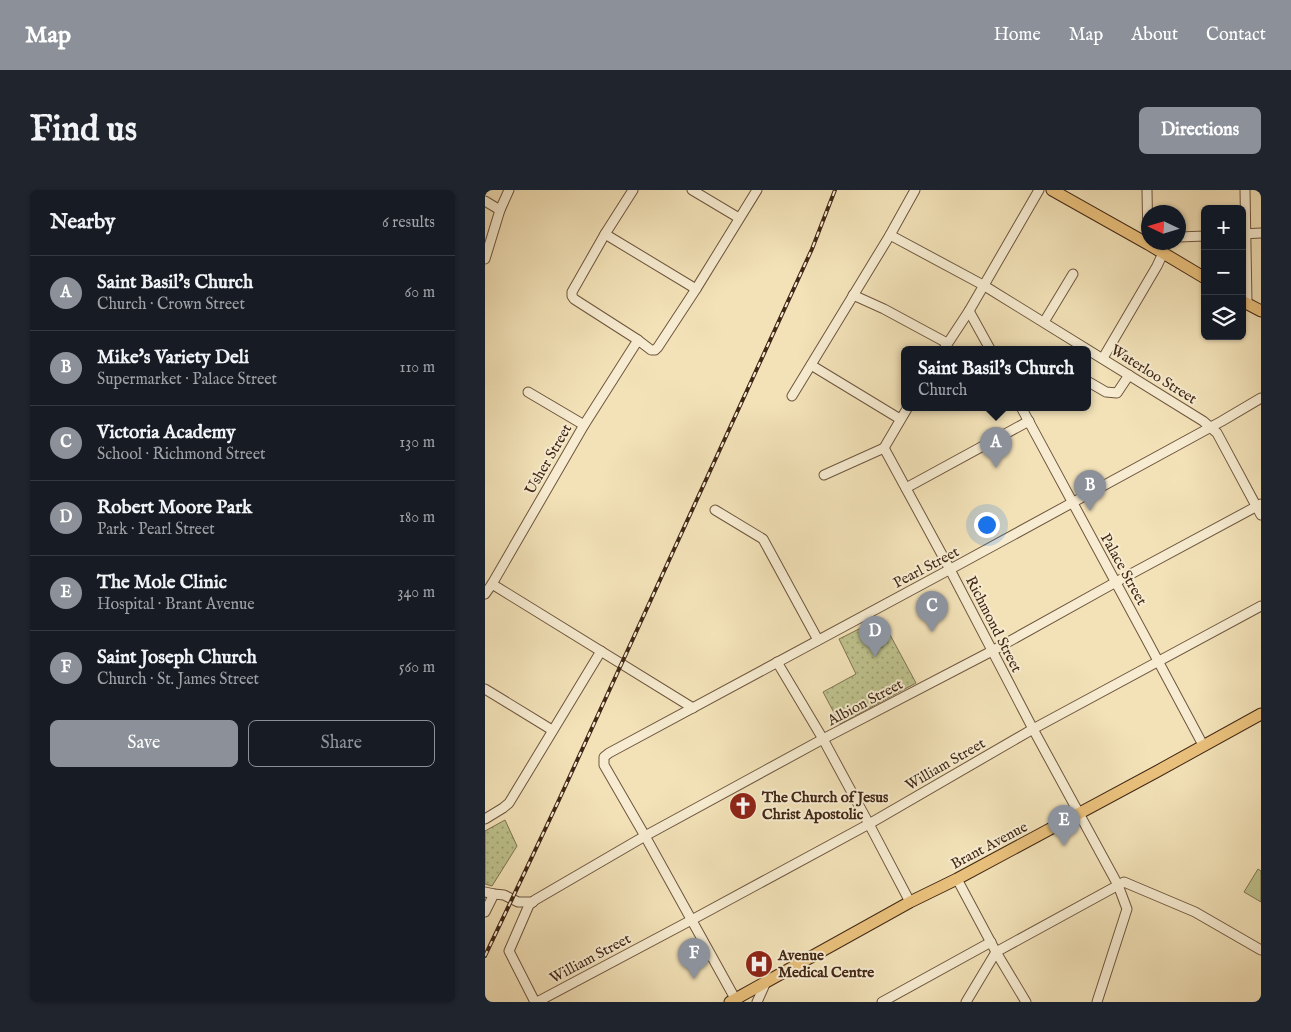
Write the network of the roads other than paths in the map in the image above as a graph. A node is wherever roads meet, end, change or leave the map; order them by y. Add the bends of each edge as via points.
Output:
1 (509, 190) edge
2 (633, 190) edge
3 (692, 190) edge
4 (757, 190) edge
5 (915, 190) edge
6 (1039, 190) edge
7 (1052, 190) edge
8 (1147, 190) edge
9 (1245, 190) edge
10 (485, 201) edge
11 (1147, 205) edge
12 (1245, 205) edge
13 (500, 210) junction
14 (739, 218) junction
15 (605, 234) junction
16 (890, 234) junction
17 (1246, 234) edge
18 (1261, 234) edge
19 (1141, 236) edge
20 (1201, 236) edge
21 (1186, 237) edge
22 (1160, 250) edge
23 (1244, 250) edge
24 (1163, 253) junction
25 (485, 259) edge
26 (1073, 274) dead end
27 (1201, 276) edge
28 (983, 285) junction
29 (696, 289) junction
30 (853, 295) junction
31 (1245, 295) edge
32 (1246, 303) edge
33 (969, 311) junction
34 (1261, 311) edge
35 (1044, 322) junction
36 (638, 340) junction
37 (946, 346) edge
38 (987, 346) edge
39 (1082, 346) edge
40 (1092, 352) edge
41 (1103, 358) junction
42 (811, 365) junction
43 (1129, 376) junction
44 (1091, 383) edge
45 (528, 392) dead end
46 (791, 396) dead end
47 (1261, 398) edge
48 (906, 411) edge
49 (1023, 411) edge
50 (901, 419) junction
51 (1029, 422) junction
52 (584, 425) junction
53 (1210, 427) junction
54 (884, 448) junction
55 (824, 475) dead end
56 (906, 488) junction
57 (1072, 503) junction
58 (1259, 509) edge
59 (715, 510) dead end
60 (950, 570) junction
61 (1116, 582) junction
62 (492, 584) junction
63 (485, 594) edge
64 (1261, 606) edge
65 (818, 640) junction
66 (601, 651) junction
67 (991, 651) junction
68 (1159, 661) junction
69 (777, 662) junction
70 (485, 689) edge
71 (693, 708) junction
72 (1261, 714) edge
73 (1033, 729) junction
74 (553, 730) junction
75 (823, 739) junction
76 (1203, 746) junction
77 (1080, 813) junction
78 (485, 819) edge
79 (869, 824) junction
80 (645, 836) junction
81 (957, 879) junction
82 (1118, 885) junction
83 (489, 893) edge
84 (533, 902) junction
85 (910, 902) junction
86 (485, 912) edge
87 (525, 915) junction
88 (692, 920) junction
89 (991, 942) junction
90 (1261, 950) edge
91 (996, 952) junction
92 (766, 982) junction
93 (734, 1001) edge
94 (536, 1002) edge
95 (757, 1002) edge
96 (881, 1002) edge
97 (966, 1002) edge
98 (1026, 1002) edge
99 (1097, 1002) edge

1 - 13 street
2 - 15 street
3 - 14 street
4 - 14 street
5 - 16 street
6 - 28 street
7 - 19 main road
8 - 11 street
9 - 12 street
10 - 13 street
13 - 25 street
14 - 29 street
15 - 29 street
15 - 36 street via 572,296
16 - 28 street, Waterloo Street
16 - 30 street
17 - 18 street
20 - 21 street
22 - 24 main road
23 - 31 street
24 - 27 main road
24 - 41 street
26 - 35 street
28 - 33 street
28 - 35 street, Waterloo Street
29 - 36 street via 655,350
30 - 37 street via 884,309
30 - 42 street
32 - 34 main road
33 - 37 street
33 - 38 street
35 - 39 street, Waterloo Street
36 - 52 street, Usher Street
40 - 41 street, Waterloo Street
41 - 43 street, Waterloo Street
42 - 46 street
42 - 50 street
43 - 44 street via 1117,393 1105,392
43 - 53 street, Waterloo Street
45 - 52 street
47 - 53 street, Pearl Street
48 - 50 street
49 - 51 street, Palace Street
50 - 54 street
51 - 56 street
51 - 57 street, Palace Street
52 - 62 street, Usher Street
53 - 57 street, Pearl Street
53 - 58 street, Waterloo Street via 1217,433
54 - 55 street
54 - 56 street, Richmond Street
56 - 60 street, Richmond Street
57 - 60 street, Pearl Street
57 - 61 street, Palace Street
58 - 61 street, Albion Street
59 - 65 street via 763,539
60 - 65 street, Pearl Street
60 - 67 street, Richmond Street
61 - 67 street, Albion Street
61 - 68 street, Palace Street
62 - 63 street, Usher Street
62 - 66 street
64 - 68 street, William Street
65 - 69 street, Pearl Street
66 - 71 street
66 - 74 street
67 - 73 street, Richmond Street
67 - 75 street, Albion Street
68 - 73 street, William Street
68 - 76 street, Palace Street
69 - 71 street, Pearl Street
69 - 75 street
70 - 74 street
71 - 80 street, Pearl Street via 604,757 605,765
72 - 76 main road, Brant Avenue
73 - 77 street, Richmond Street
73 - 79 street, William Street
74 - 78 street via 509,803
75 - 79 street
75 - 80 street, Albion Street
76 - 77 main road, Brant Avenue
77 - 81 main road, Brant Avenue
77 - 82 street, Richmond Street
79 - 85 street
79 - 88 street, William Street
80 - 84 street, Albion Street
80 - 88 street
81 - 85 main road, Brant Avenue
81 - 89 street
82 - 90 street via 1124,882 1195,912
82 - 91 street
82 - 99 street, Richmond Street via 1127,909
83 - 84 street via 518,902
83 - 86 street
83 - 87 street via 516,906
84 - 87 street, Albion Street
85 - 92 main road, Brant Avenue
87 - 94 street, Albion Street via 509,951
88 - 93 street
88 - 94 street, William Street
89 - 91 street
89 - 96 street
91 - 97 street
91 - 98 street
92 - 93 main road, Brant Avenue
92 - 95 street

